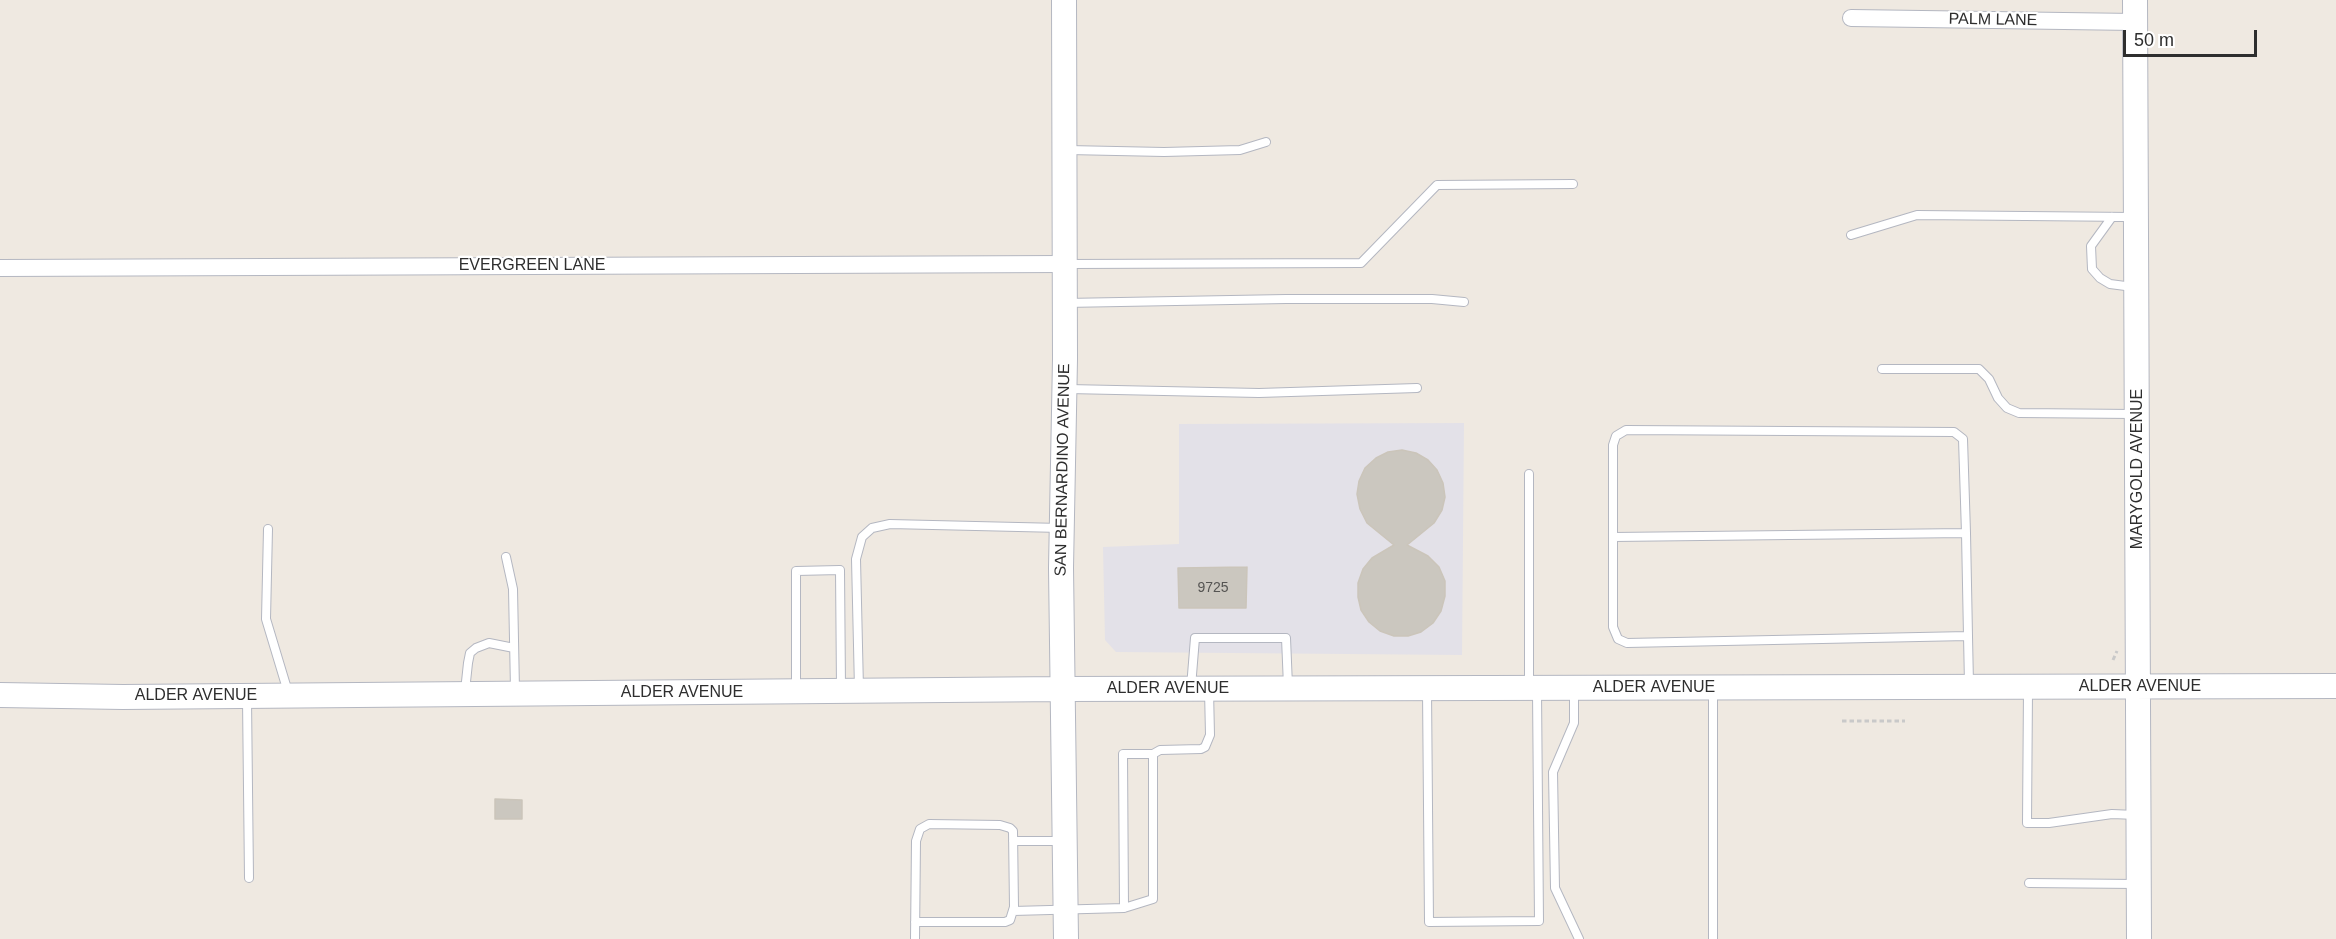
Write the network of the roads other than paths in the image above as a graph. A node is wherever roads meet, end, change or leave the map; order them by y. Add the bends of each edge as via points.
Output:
1 (1064, 0) edge
2 (2135, 11) edge
3 (1851, 18) dead end
4 (1266, 142) dead end
5 (1064, 150) junction
6 (1573, 184) dead end
7 (2112, 217) junction
8 (2136, 217) junction
9 (1851, 235) dead end
10 (1065, 264) junction
11 (0, 268) edge
12 (2137, 288) junction
13 (1464, 302) dead end
14 (1065, 303) junction
15 (1882, 369) dead end
16 (1417, 388) dead end
17 (1064, 389) junction
18 (2137, 414) junction
19 (1528, 474) dead end
20 (1061, 528) junction
21 (268, 529) dead end
22 (1966, 533) junction
23 (1613, 537) junction
24 (506, 557) dead end
25 (1968, 636) junction
26 (514, 648) junction
27 (2336, 686) edge
28 (1969, 687) junction
29 (2028, 687) junction
30 (2139, 687) junction
31 (1713, 688) junction
32 (1063, 689) junction
33 (1427, 689) junction
34 (1533, 689) junction
35 (1574, 689) junction
36 (1200, 690) junction
37 (1288, 690) junction
38 (796, 692) junction
39 (850, 692) junction
40 (465, 694) junction
41 (515, 694) junction
42 (0, 695) edge
43 (247, 696) junction
44 (289, 696) junction
45 (1153, 753) junction
46 (2139, 815) junction
47 (1013, 841) junction
48 (1065, 841) junction
49 (249, 878) dead end
50 (2029, 883) dead end
51 (2139, 884) junction
52 (1124, 908) junction
53 (1066, 909) junction
54 (1013, 911) junction
55 (915, 922) junction
56 (915, 939) edge
57 (1066, 939) edge
58 (1579, 939) edge
59 (1713, 939) edge
60 (2139, 939) edge

1 - 5 main road, SAN BERNARDINO AVENUE
2 - 3 street, PALM LANE
2 - 8 main road, MARYGOLD AVENUE
4 - 5 lane via 1240,150
5 - 10 main road, SAN BERNARDINO AVENUE
6 - 10 lane via 1437,185 1361,263
7 - 8 lane
7 - 9 lane via 1917,215
7 - 12 lane via 2091,246 2091,269 2110,284
8 - 12 main road, MARYGOLD AVENUE
10 - 11 street, EVERGREEN LANE
10 - 14 main road, SAN BERNARDINO AVENUE
12 - 18 main road, MARYGOLD AVENUE
13 - 14 lane via 1432,298 1286,298
14 - 17 main road, SAN BERNARDINO AVENUE
15 - 18 lane via 1979,369 2007,408 2019,413
16 - 17 lane via 1259,393
17 - 20 main road, SAN BERNARDINO AVENUE
18 - 30 main road, MARYGOLD AVENUE
19 - 34 lane
20 - 32 main road, SAN BERNARDINO AVENUE
20 - 39 lane via 890,524 872,528 861,537 856,559
21 - 44 lane via 266,619
22 - 23 lane
22 - 23 lane via 1963,439 1953,432 1626,430 1616,436 1613,445
22 - 25 lane
23 - 25 lane via 1613,627 1618,639 1627,643
24 - 26 lane via 513,589
25 - 28 lane
26 - 40 lane via 489,643 476,648 468,663
26 - 41 lane
27 - 30 main road, ALDER AVENUE
28 - 29 main road, ALDER AVENUE
28 - 31 main road, ALDER AVENUE
29 - 30 main road, ALDER AVENUE
29 - 46 lane via 2027,823
30 - 46 main road, MARYGOLD AVENUE
31 - 35 main road, ALDER AVENUE
31 - 59 lane
32 - 36 main road, ALDER AVENUE
32 - 39 main road, ALDER AVENUE
32 - 48 main road, SAN BERNARDINO AVENUE
33 - 34 main road, ALDER AVENUE
33 - 34 lane via 1430,922 1539,921
33 - 37 main road, ALDER AVENUE
34 - 35 main road, ALDER AVENUE
35 - 58 lane via 1574,723 1553,772 1555,888
36 - 37 main road, ALDER AVENUE
36 - 37 lane via 1195,638 1286,638
36 - 45 lane via 1210,735 1205,747
38 - 39 main road, ALDER AVENUE
38 - 39 lane via 796,571 840,570 841,631
38 - 41 main road, ALDER AVENUE
40 - 41 main road, ALDER AVENUE
40 - 44 main road, ALDER AVENUE
42 - 43 main road, ALDER AVENUE
43 - 44 main road, ALDER AVENUE
43 - 49 lane
45 - 52 lane via 1154,899
45 - 52 lane via 1123,754
46 - 51 main road, MARYGOLD AVENUE
47 - 48 lane
47 - 54 lane
47 - 55 lane via 1013,831 1005,826 924,825 916,841
48 - 53 main road, SAN BERNARDINO AVENUE
50 - 51 lane
51 - 60 main road, MARYGOLD AVENUE
52 - 53 lane
53 - 54 lane
53 - 57 main road, SAN BERNARDINO AVENUE
54 - 55 lane via 1005,922
55 - 56 lane

